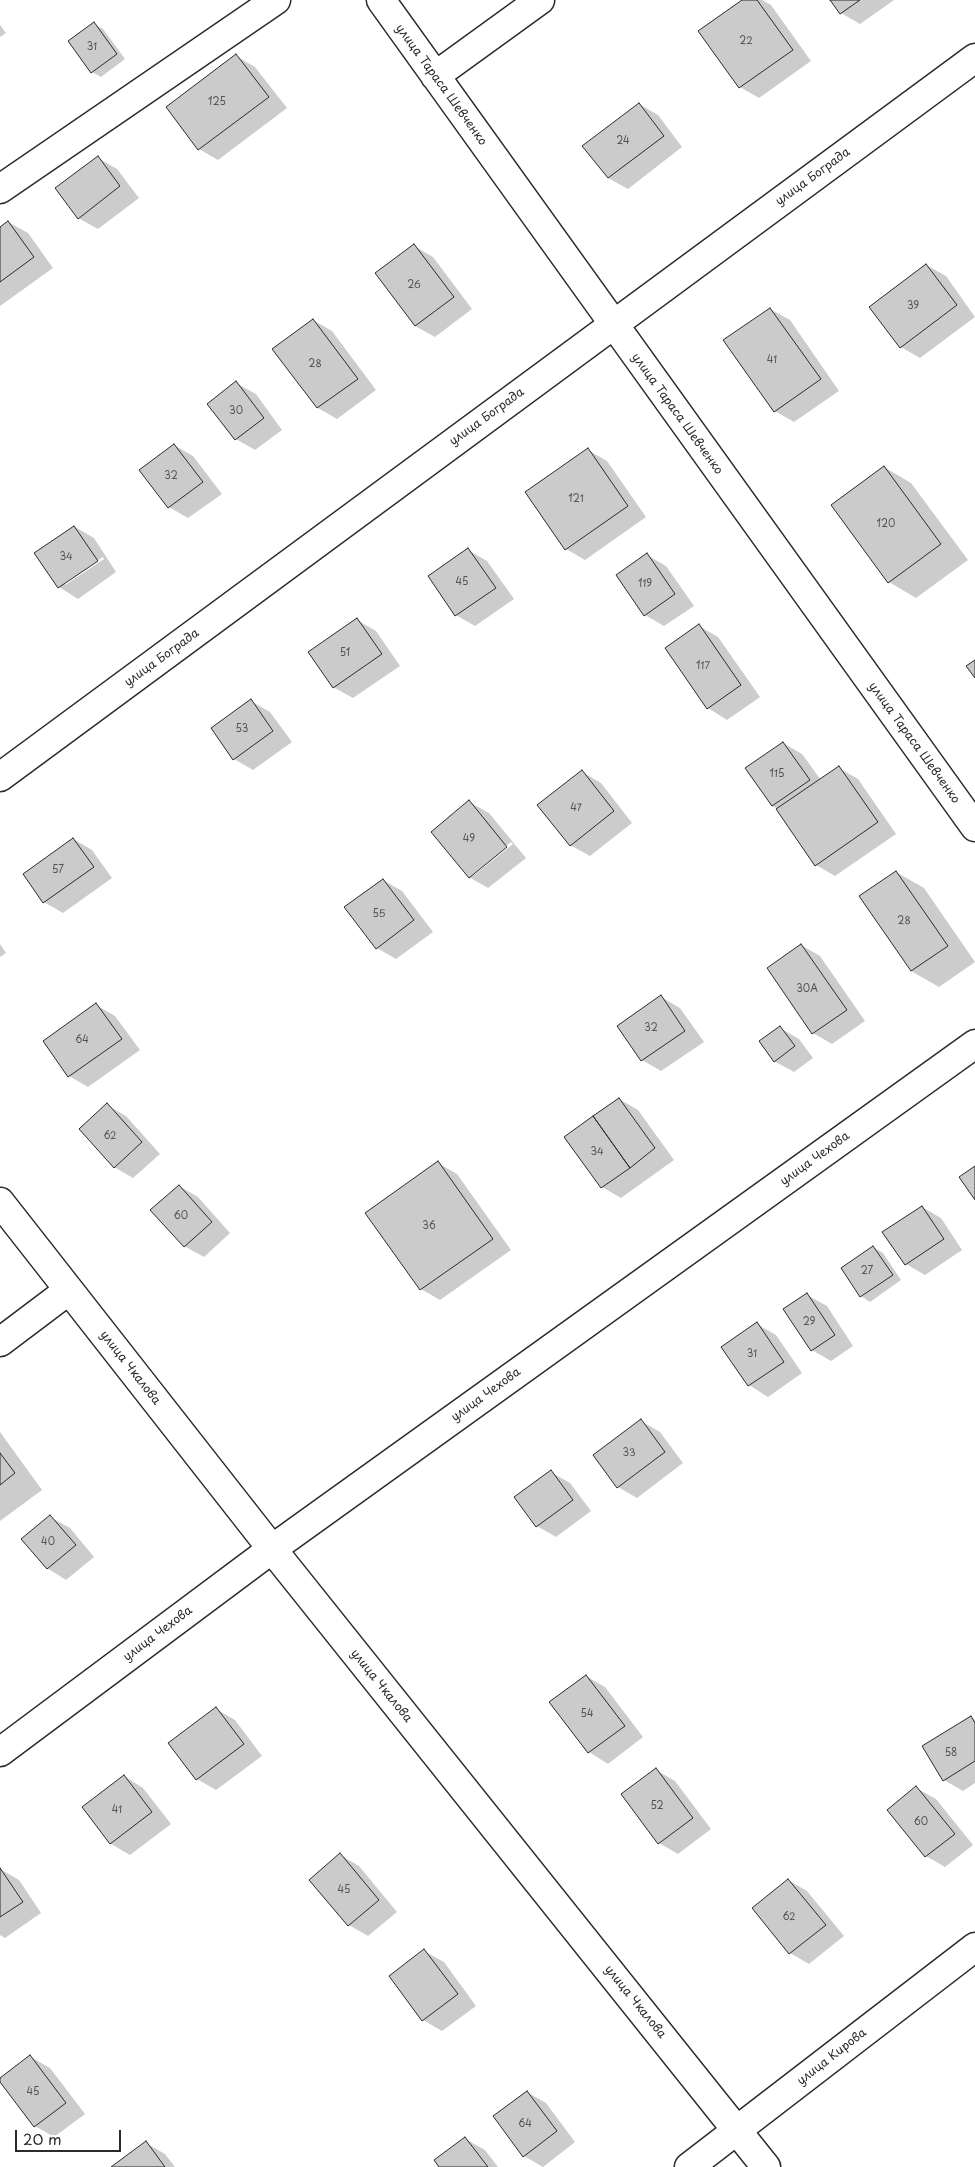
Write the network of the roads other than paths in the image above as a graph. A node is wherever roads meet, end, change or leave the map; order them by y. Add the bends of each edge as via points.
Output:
1 (276, 0) edge
2 (381, 0) edge
3 (540, 0) edge
4 (975, 58) edge
5 (435, 76) junction
6 (0, 189) edge
7 (613, 325) junction
8 (0, 777) edge
9 (975, 827) edge
10 (975, 1044) edge
11 (0, 1202) edge
12 (69, 1290) junction
13 (0, 1342) edge
14 (272, 1550) junction
15 (0, 1752) edge
16 (975, 1947) edge
17 (738, 2131) junction
18 (689, 2167) edge
19 (766, 2167) edge

1 - 6 street
2 - 5 street, улица Тараса Шевченко
3 - 5 street
4 - 7 street, улица Бограда
5 - 7 street, улица Тараса Шевченко
7 - 8 street, улица Бограда
7 - 9 street, улица Тараса Шевченко
10 - 14 street, улица Чехова
11 - 12 street, улица Чкалова
12 - 13 street
12 - 14 street, улица Чкалова
14 - 15 street, улица Чехова
14 - 17 street, улица Чкалова
16 - 17 street, улица Кирова
17 - 18 street, улица Кирова
17 - 19 street, улица Чкалова

